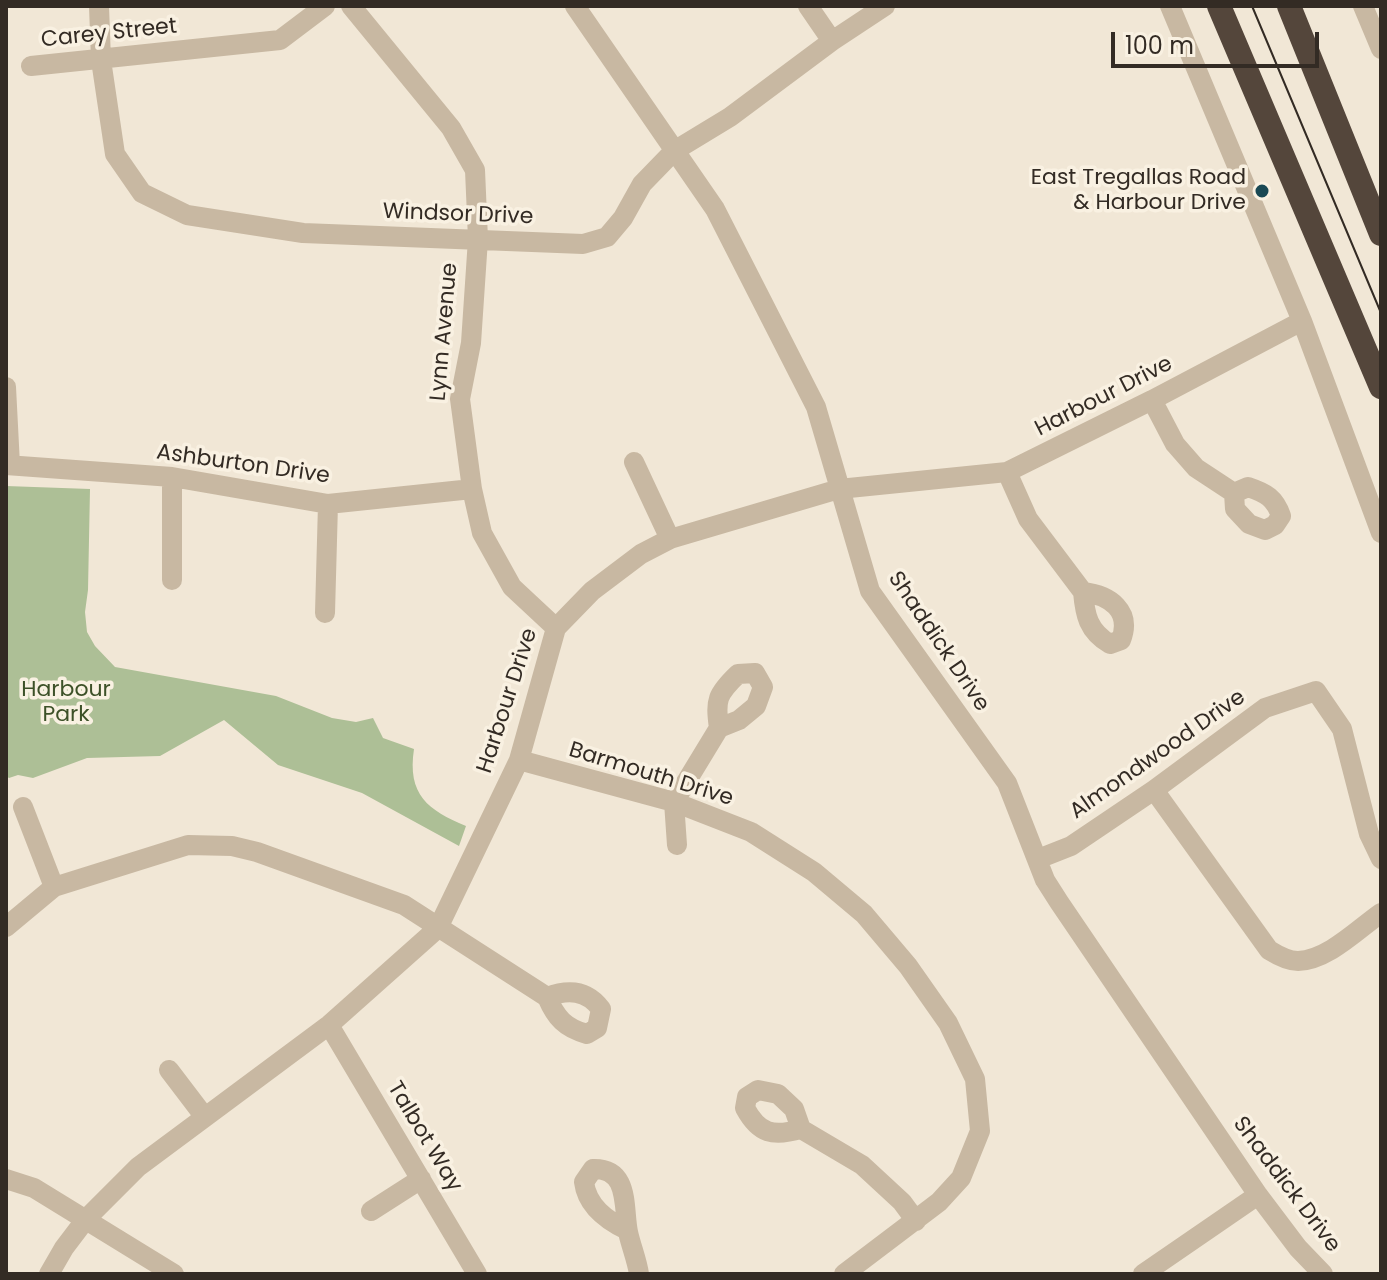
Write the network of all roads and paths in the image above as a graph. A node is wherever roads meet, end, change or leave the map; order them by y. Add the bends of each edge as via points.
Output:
1 (99, 6) edge
2 (325, 6) edge
3 (351, 6) edge
4 (575, 6) edge
5 (808, 6) edge
6 (885, 6) edge
7 (1170, 6) edge
8 (1219, 6) edge
9 (1289, 6) edge
10 (1363, 6) edge
11 (832, 41) junction
12 (1381, 49) edge
13 (101, 60) junction
14 (31, 66) dead end
15 (674, 151) junction
16 (1381, 234) edge
17 (478, 239) junction
18 (1302, 321) junction
19 (6, 387) edge
20 (1381, 387) edge
21 (1152, 400) junction
22 (634, 462) dead end
23 (8, 465) edge
24 (1007, 472) junction
25 (172, 477) junction
26 (472, 489) junction
27 (839, 489) junction
28 (1234, 493) dead end
29 (328, 504) junction
30 (1381, 533) edge
31 (670, 539) junction
32 (172, 580) dead end
33 (1083, 592) dead end
34 (325, 613) dead end
35 (556, 628) junction
36 (719, 728) dead end
37 (519, 760) junction
38 (1154, 790) junction
39 (674, 802) junction
40 (23, 807) dead end
41 (677, 845) dead end
42 (1038, 859) junction
43 (1381, 859) edge
44 (54, 887) junction
45 (1381, 913) edge
46 (6, 927) edge
47 (438, 928) junction
48 (547, 997) dead end
49 (329, 1025) junction
50 (169, 1070) dead end
51 (204, 1116) junction
52 (801, 1129) dead end
53 (6, 1179) edge
54 (421, 1179) junction
55 (1258, 1195) junction
56 (371, 1211) dead end
57 (86, 1219) junction
58 (916, 1221) junction
59 (627, 1230) dead end
60 (49, 1274) edge
61 (174, 1274) edge
62 (477, 1274) edge
63 (639, 1274) edge
64 (844, 1274) edge
65 (1143, 1274) edge
66 (1323, 1274) edge

1 - 13 street, Windsor Drive
2 - 13 street, Carey Street via 280,40
3 - 17 street, Lynn Avenue via 451,128 475,170
4 - 15 street, Shaddick Drive
5 - 11 street
6 - 11 street, Windsor Drive
7 - 18 street
8 - 20 highway
9 - 16 highway
10 - 12 street
11 - 15 street, Windsor Drive via 730,117
13 - 14 street, Carey Street
13 - 17 street, Windsor Drive via 115,154 142,193 187,215 303,233
15 - 17 street, Windsor Drive via 642,184 607,237 583,244
15 - 27 street, Shaddick Drive via 715,209 816,407
17 - 26 street, Lynn Avenue via 471,343 460,399
18 - 21 street, Harbour Drive
18 - 30 street
19 - 23 street
21 - 24 street, Harbour Drive
21 - 28 street via 1175,444 1196,468
22 - 31 street
23 - 25 street, Ashburton Drive
24 - 27 street, Harbour Drive
24 - 33 street via 1028,519
25 - 29 street, Ashburton Drive
25 - 32 street
26 - 29 street, Ashburton Drive
26 - 35 street, Lynn Avenue via 482,533 512,587
27 - 31 street, Harbour Drive
27 - 42 street, Shaddick Drive via 870,591 1007,783
29 - 34 street
31 - 35 street, Harbour Drive via 592,591
35 - 37 street, Harbour Drive
36 - 39 street
37 - 39 street, Barmouth Drive
37 - 47 street, Harbour Drive
38 - 42 street, Almondwood Drive via 1071,846
38 - 43 street, Almondwood Drive via 1265,708 1316,691 1342,729 1369,834
38 - 45 street via 1269,950 1281,957 1311,959
39 - 41 street
39 - 58 street, Barmouth Drive via 751,832 814,872 864,914 948,1023 975,1079 980,1131 961,1178
40 - 44 street
42 - 55 street, Shaddick Drive via 1059,902
44 - 46 street
44 - 47 street via 188,845 232,846 404,905
47 - 48 street
47 - 49 street, Harbour Drive
49 - 51 street, Harbour Drive
49 - 54 street, Talbot Way
50 - 51 street
51 - 57 street, Harbour Drive via 138,1167
52 - 58 street via 862,1165
53 - 57 street via 34,1188
54 - 56 street
54 - 62 street, Talbot Way
55 - 65 street
55 - 66 street, Shaddick Drive
57 - 60 street, Harbour Drive
57 - 61 street
58 - 64 street, Barmouth Drive
59 - 63 street

